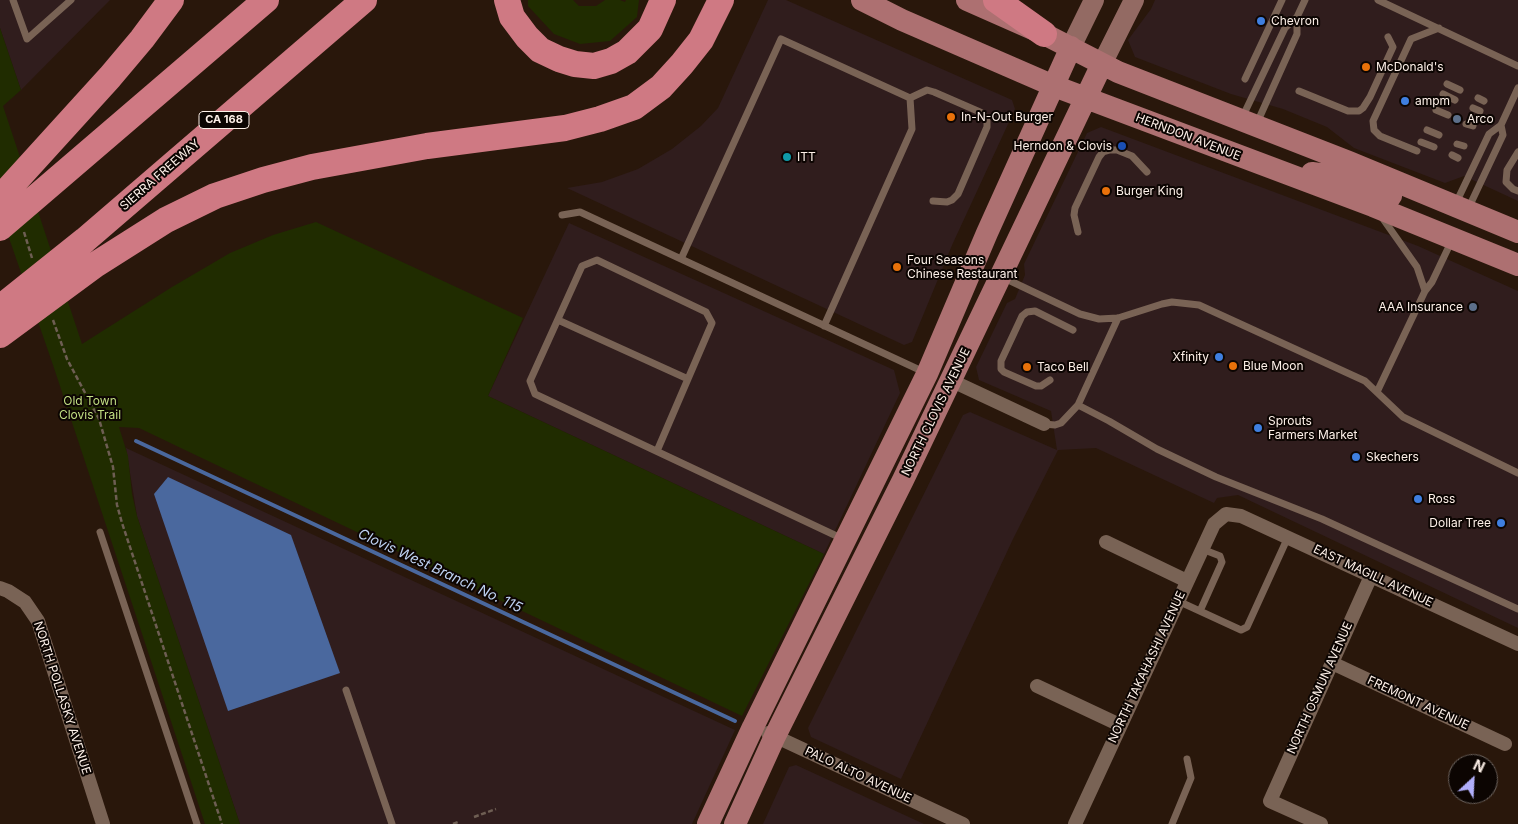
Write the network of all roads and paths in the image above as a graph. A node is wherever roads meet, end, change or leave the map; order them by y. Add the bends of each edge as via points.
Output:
1 (13, 0) edge
2 (71, 0) edge
3 (171, 0) edge
4 (256, 0) edge
5 (266, 0) edge
6 (364, 0) edge
7 (507, 0) edge
8 (663, 0) edge
9 (721, 0) edge
10 (862, 0) edge
11 (967, 0) edge
12 (996, 0) edge
13 (1094, 0) edge
14 (1134, 0) edge
15 (1282, 0) edge
16 (1305, 0) edge
17 (1378, 0) edge
18 (1297, 17) junction
19 (1439, 28) junction
20 (224, 34) junction
21 (1044, 34) junction
22 (1388, 36) dead end
23 (1071, 48) junction
24 (1102, 64) junction
25 (1518, 66) edge
26 (1245, 79) dead end
27 (1448, 84) dead end
28 (1054, 86) junction
29 (1460, 90) dead end
30 (1518, 90) edge
31 (1299, 91) dead end
32 (1443, 94) dead end
33 (1085, 97) junction
34 (910, 98) junction
35 (1455, 100) dead end
36 (1436, 110) dead end
37 (1448, 115) dead end
38 (1249, 122) junction
39 (1501, 126) junction
40 (1427, 130) dead end
41 (1439, 135) dead end
42 (1421, 142) dead end
43 (1434, 147) dead end
44 (1417, 151) dead end
45 (1518, 152) edge
46 (1264, 165) junction
47 (1147, 172) dead end
48 (1518, 191) edge
49 (0, 198) edge
50 (933, 201) dead end
51 (1373, 206) junction
52 (1462, 208) junction
53 (562, 215) dead end
54 (11, 228) edge
55 (1078, 232) dead end
56 (1518, 232) edge
57 (987, 233) junction
58 (1453, 237) junction
59 (1518, 247) edge
60 (681, 259) junction
61 (1518, 265) edge
62 (35, 266) dead end
63 (1002, 277) junction
64 (1425, 290) junction
65 (51, 313) dead end
66 (1118, 318) junction
67 (4, 319) edge
68 (558, 320) junction
69 (824, 326) junction
70 (1073, 330) dead end
71 (927, 374) junction
72 (688, 379) junction
73 (950, 380) junction
74 (1050, 380) dead end
75 (1377, 392) junction
76 (1078, 406) junction
77 (1044, 424) joint
78 (656, 451) junction
79 (1518, 473) edge
80 (1226, 514) joint
81 (100, 532) dead end
82 (1288, 537) junction
83 (846, 540) junction
84 (1106, 542) dead end
85 (1202, 549) junction
86 (1371, 576) junction
87 (1187, 581) junction
88 (0, 588) edge
89 (1178, 601) junction
90 (1518, 609) edge
91 (1200, 611) junction
92 (1518, 644) edge
93 (1332, 663) junction
94 (1037, 686) dead end
95 (346, 690) dead end
96 (1120, 725) junction
97 (753, 726) junction
98 (775, 736) junction
99 (1505, 744) dead end
100 (1187, 759) dead end
101 (496, 809) dead end
102 (474, 817) dead end
103 (458, 822) dead end
104 (103, 824) edge
105 (197, 824) edge
106 (222, 824) edge
107 (392, 824) edge
108 (453, 824) edge
109 (708, 824) edge
110 (735, 824) edge
111 (963, 824) edge
112 (1075, 824) edge
113 (1172, 824) edge
114 (1321, 824) edge

1 - 2 lane via 27,38
3 - 49 highway via 126,58
4 - 20 highway
5 - 20 highway
6 - 67 highway, SIERRA FREEWAY / CA 168 via 85,240
7 - 8 highway via 512,17 540,50 575,64 594,66 627,52 650,29
9 - 67 highway via 700,40 682,64 662,87 634,107 600,120 565,128 426,146 312,167 215,196 174,216
10 - 28 main road, HERNDON AVENUE
11 - 21 main road
12 - 21 highway
13 - 23 main road, NORTH CLOVIS AVENUE
14 - 24 main road, NORTH CLOVIS AVENUE
15 - 26 lane
16 - 18 lane
17 - 19 lane
18 - 38 lane via 1285,28
18 - 38 lane via 1297,34
19 - 25 lane
19 - 44 lane via 1411,38 1372,121 1380,136
20 - 54 highway via 67,170
21 - 23 main road
22 - 31 lane via 1393,48 1370,98 1359,111 1348,111
23 - 24 main road
23 - 28 main road, NORTH CLOVIS AVENUE
24 - 33 main road, NORTH CLOVIS AVENUE
24 - 38 main road
27 - 29 lane
28 - 33 main road, HERNDON AVENUE
28 - 57 main road, NORTH CLOVIS AVENUE
30 - 39 lane
32 - 35 lane
33 - 46 main road, HERNDON AVENUE
33 - 63 main road, NORTH CLOVIS AVENUE
34 - 50 lane via 927,90 934,92 980,112 987,121 958,194 947,202
34 - 60 lane via 781,39
34 - 69 lane via 912,129
36 - 37 lane
38 - 52 main road
39 - 52 lane via 1503,135
39 - 52 lane via 1489,134
40 - 41 lane
42 - 43 lane
45 - 48 lane via 1507,170 1506,182
46 - 51 main road, HERNDON AVENUE
46 - 52 main road via 1343,177 1437,214 1452,215
47 - 55 lane via 1132,156 1117,150 1104,152 1098,157 1075,208
51 - 58 main road, HERNDON AVENUE
51 - 64 lane via 1417,267
52 - 56 main road
53 - 60 lane via 580,212
54 - 62 path
57 - 71 main road, NORTH CLOVIS AVENUE
57 - 73 main road via 973,294 943,371
58 - 59 main road via 1472,229
58 - 61 main road, HERNDON AVENUE
58 - 64 lane
60 - 69 lane
63 - 66 lane via 1080,314 1099,319
63 - 73 main road, NORTH CLOVIS AVENUE
64 - 75 lane
65 - 106 path via 67,359 99,419 113,467 122,523
66 - 75 lane via 1172,302 1199,305 1357,377
66 - 76 lane
68 - 72 lane
68 - 72 lane via 582,266 597,260 706,312 712,323
68 - 78 lane via 530,381 535,394
69 - 71 lane
70 - 74 lane via 1035,311 1027,312 1022,316 1001,361 1004,372 1036,386
71 - 83 main road, NORTH CLOVIS AVENUE
72 - 78 lane
73 - 77 street
73 - 98 main road, NORTH CLOVIS AVENUE
75 - 79 lane via 1403,417
76 - 77 lane via 1061,423
76 - 90 lane via 1156,449 1216,477 1322,519
78 - 83 lane
80 - 82 street, EAST MAGILL AVENUE via 1241,516
80 - 85 street, NORTH TAKAHASHI AVENUE via 1214,524
81 - 105 lane
82 - 86 street, EAST MAGILL AVENUE
82 - 91 lane via 1247,627 1241,630
83 - 97 main road, NORTH CLOVIS AVENUE
84 - 87 street
85 - 87 street, NORTH TAKAHASHI AVENUE
85 - 91 lane via 1220,556 1222,562
86 - 92 street, EAST MAGILL AVENUE
86 - 93 street, NORTH OSMUN AVENUE
87 - 89 street, NORTH TAKAHASHI AVENUE
88 - 104 street, NORTH POLLASKY AVENUE via 24,602 38,621
89 - 91 lane
89 - 96 street, NORTH TAKAHASHI AVENUE
93 - 99 street, FREMONT AVENUE
93 - 114 street, NORTH OSMUN AVENUE via 1270,801
94 - 96 street
95 - 107 lane
96 - 112 street, NORTH TAKAHASHI AVENUE
97 - 98 street, PALO ALTO AVENUE
97 - 109 main road, NORTH CLOVIS AVENUE
98 - 110 main road, NORTH CLOVIS AVENUE
98 - 111 street, PALO ALTO AVENUE
100 - 113 lane via 1191,778
101 - 102 path
103 - 108 path

